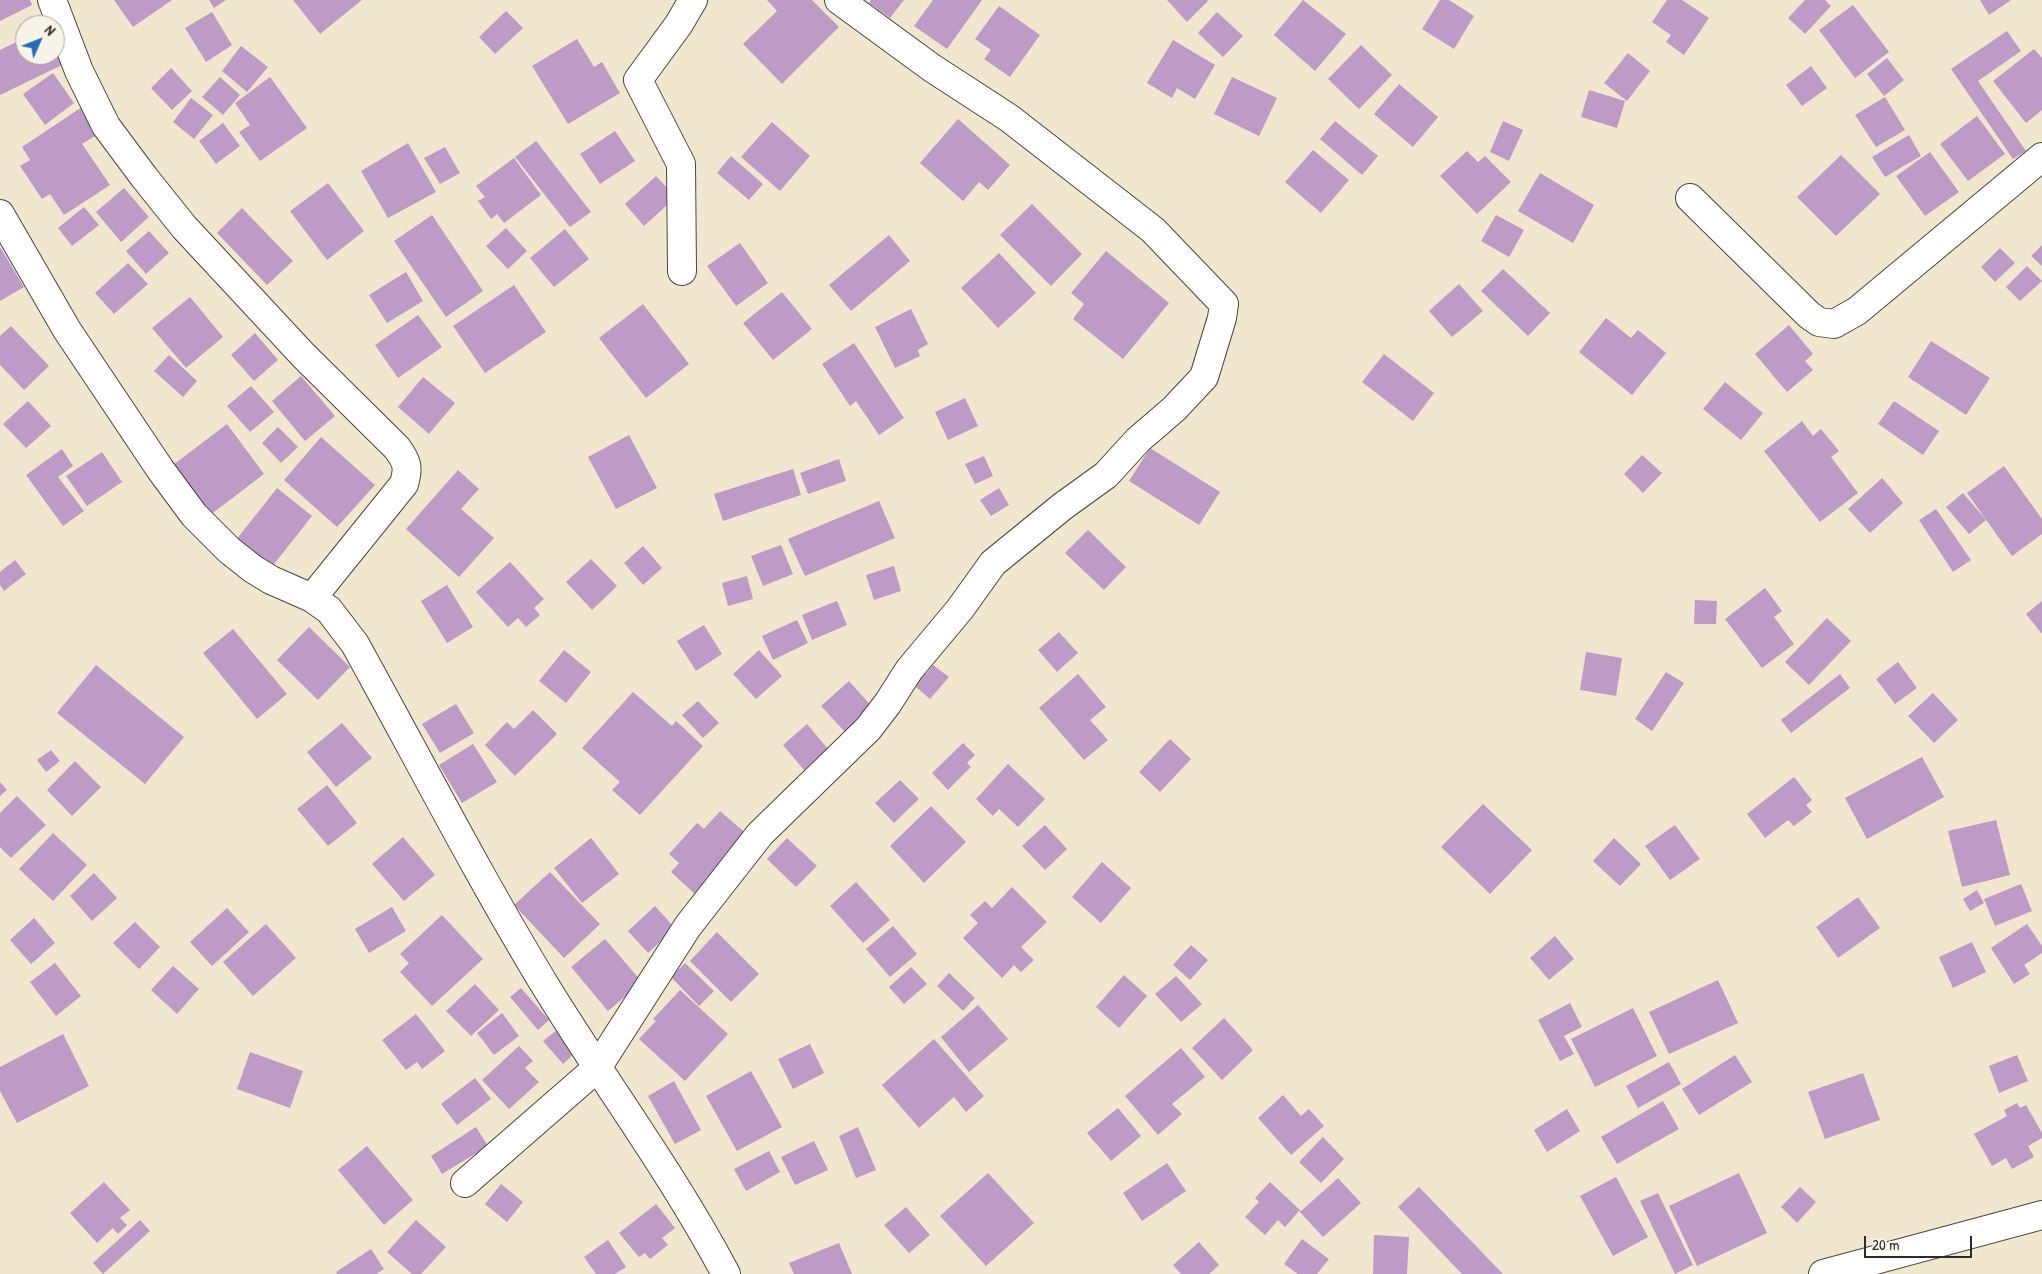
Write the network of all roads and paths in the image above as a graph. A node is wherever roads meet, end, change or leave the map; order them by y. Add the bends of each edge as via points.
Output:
1 (52, 0) edge
2 (693, 0) edge
3 (839, 0) edge
4 (2042, 157) edge
5 (1690, 198) dead end
6 (0, 214) edge
7 (682, 271) dead end
8 (312, 598) junction
9 (596, 1068) junction
10 (465, 1183) dead end
11 (2042, 1215) edge
12 (726, 1274) edge
13 (1823, 1274) edge

1 - 8 street via 78,71 106,126 144,177 184,227 405,460 408,472 404,484
2 - 7 street via 638,80 681,164
3 - 9 street via 932,68 1009,118 1153,230 1224,304 1222,318 1204,377 1106,475 993,563 909,670 868,729 760,834 688,926
4 - 5 street via 1856,311 1834,324 1819,322 1809,315
6 - 8 street via 67,330 194,514 253,569
8 - 9 street via 330,610 354,644 545,985
9 - 10 street
9 - 12 street via 684,1202
11 - 13 street

